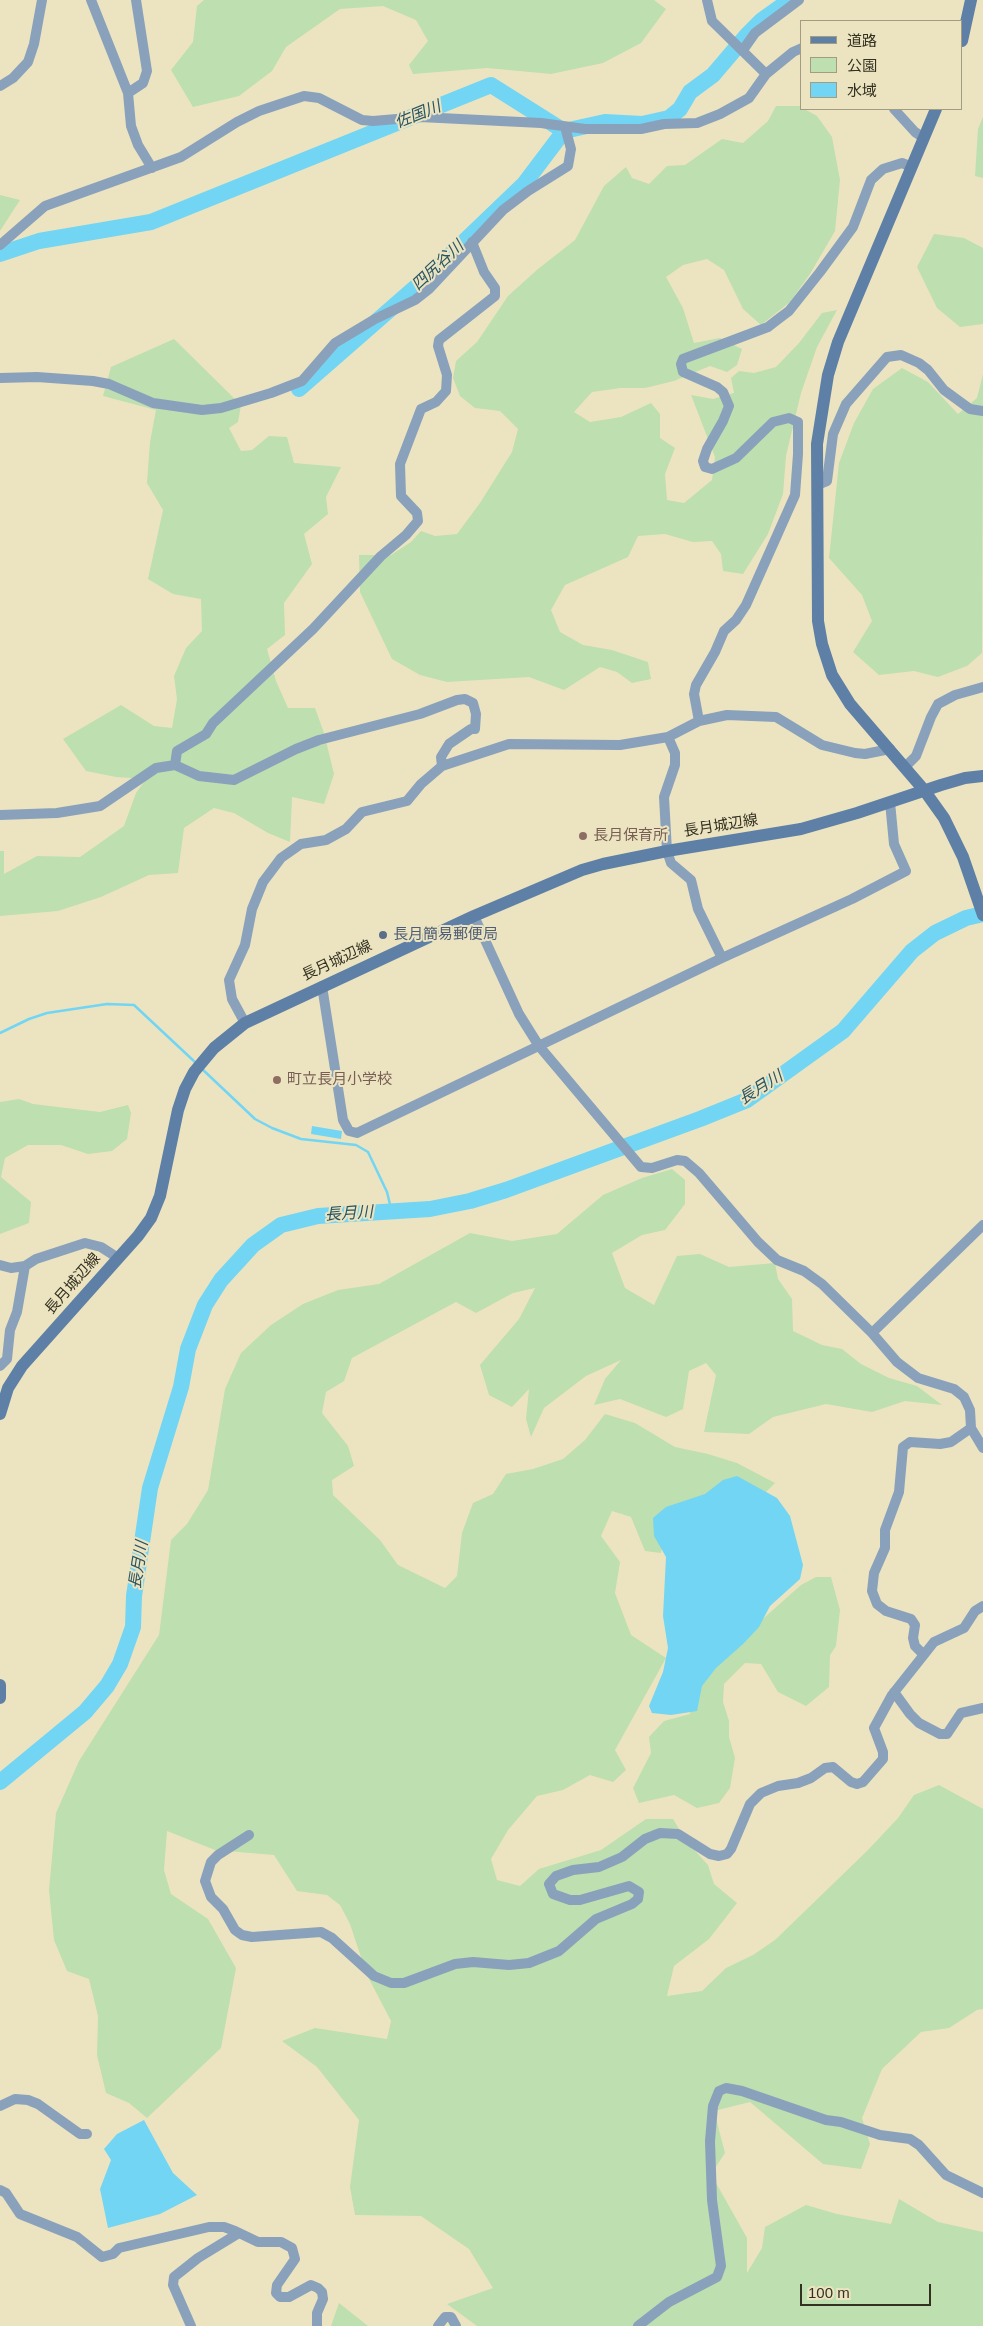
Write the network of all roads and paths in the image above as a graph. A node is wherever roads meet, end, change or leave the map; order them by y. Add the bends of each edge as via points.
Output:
1 (42, 0) edge
2 (91, 0) edge
3 (136, 0) edge
4 (706, 0) edge
5 (799, 0) edge
6 (971, 0) edge
7 (963, 36) edge
8 (800, 49) edge
9 (743, 50) junction
10 (766, 74) junction
11 (0, 86) edge
12 (128, 94) junction
13 (895, 110) edge
14 (936, 110) edge
15 (565, 127) junction
16 (924, 138) junction
17 (912, 167) junction
18 (152, 168) junction
19 (472, 242) junction
20 (0, 245) edge
21 (0, 378) edge
22 (983, 411) edge
23 (817, 485) junction
24 (983, 687) edge
25 (699, 721) junction
26 (668, 737) junction
27 (890, 749) junction
28 (175, 764) junction
29 (442, 766) junction
30 (905, 767) junction
31 (983, 776) edge
32 (924, 790) junction
33 (890, 802) junction
34 (0, 815) edge
35 (667, 851) junction
36 (981, 911) edge
37 (474, 916) junction
38 (722, 958) junction
39 (322, 986) junction
40 (245, 1023) junction
41 (539, 1046) junction
42 (983, 1226) edge
43 (118, 1258) junction
44 (0, 1265) edge
45 (25, 1266) junction
46 (872, 1333) junction
47 (0, 1366) edge
48 (0, 1414) edge
49 (971, 1428) junction
50 (983, 1448) edge
51 (983, 1606) edge
52 (924, 1654) junction
53 (0, 1685) edge
54 (894, 1692) junction
55 (0, 1698) edge
56 (983, 1708) edge
57 (249, 1835) dead end
58 (0, 2106) edge
59 (87, 2134) dead end
60 (0, 2190) edge
61 (983, 2193) edge
62 (239, 2233) junction
63 (191, 2326) edge
64 (317, 2326) edge
65 (438, 2326) edge
66 (456, 2326) edge
67 (638, 2326) edge

1 - 11 street via 28,62
2 - 12 street
3 - 12 street via 147,72 143,83
4 - 9 street via 712,21
5 - 9 street via 755,33
6 - 7 main road
8 - 10 street
9 - 10 street
10 - 15 street via 749,98 697,123 672,123 628,130
12 - 18 street via 131,126
13 - 16 street
14 - 16 main road
15 - 18 street via 457,118 374,122 362,120 319,98 304,96 237,122 181,157
15 - 19 street via 571,149 568,166 516,200
16 - 17 main road
17 - 23 main road via 838,342 828,375 817,444
17 - 25 street via 902,163 883,169 871,180 853,227 820,272 778,320 768,327 683,359 681,364 683,372 717,386 729,406 706,449 705,467 712,469 736,458 773,422 789,418 798,422 795,495 746,605 724,632 696,685 694,694
18 - 20 street via 45,206
19 - 21 street via 429,289 415,300 345,335 302,381 222,408 202,410 160,404 93,381
19 - 28 street via 484,272 495,288 495,296 438,340 447,374 446,391 436,402 421,409 400,464 401,496 416,513 418,521 306,636 213,723 206,734 177,750
22 - 23 street via 970,409 944,390 919,363 901,355 887,357 846,404 833,434 827,481
23 - 27 main road via 818,621 822,644 832,676 850,704
24 - 30 street via 938,704 916,756
25 - 26 street
25 - 27 street via 727,715 776,717 822,745 864,754
26 - 29 street via 620,744 509,744
26 - 35 street via 675,753 675,765 664,797
27 - 30 main road
28 - 29 street via 199,776 234,780 319,740 465,699 473,703 475,729 448,744 441,757
28 - 34 street via 156,768 100,806 57,813
29 - 40 street via 407,801 362,812 346,829 326,840 301,844 281,858 263,882 252,909 245,945 229,980 232,1000
30 - 32 main road
31 - 32 main road, 長月城辺線
32 - 33 main road, 長月城辺線
32 - 36 main road via 944,818 963,857
33 - 35 main road, 長月城辺線 via 801,829
33 - 38 street via 894,844 906,871
35 - 37 main road, 長月城辺線 via 582,870
35 - 38 street via 671,863 691,880 698,909
37 - 39 main road, 長月城辺線
37 - 41 street via 519,1014
38 - 41 street
39 - 40 main road, 長月城辺線
39 - 41 street via 343,1120 349,1131 357,1133
40 - 43 main road, 長月城辺線 via 214,1048 190,1080 178,1110 160,1196 150,1218
41 - 46 street via 641,1167 685,1161 758,1242 778,1260 804,1271 822,1284
42 - 46 street
43 - 45 street via 101,1247 85,1244 36,1259
43 - 48 main road, 長月城辺線 via 22,1366 8,1388
44 - 45 street via 10,1268
45 - 47 street via 8,1353
46 - 49 street via 897,1362 918,1378 954,1389 964,1397 970,1410
49 - 50 street
49 - 52 street via 951,1442 910,1442 903,1447 898,1492 885,1530 885,1548 874,1573 872,1591 877,1604 886,1611 911,1619 915,1625 915,1646
51 - 52 street via 974,1612 964,1628 934,1642
52 - 54 street
53 - 55 main road
54 - 56 street via 919,1723 940,1734 947,1734 961,1713
54 - 57 street via 874,1728 883,1759 863,1782 851,1782 833,1767 824,1768 798,1783 761,1793 750,1804 727,1854 710,1854 678,1834 660,1832 622,1857 599,1867 556,1876 549,1884 553,1894 570,1900 630,1886 639,1892 638,1899 596,1919 559,1951 529,1963 455,1964 404,1983 391,1984 374,1976 321,1932 242,1935 212,1897 205,1881 210,1862
58 - 59 street via 15,2100 28,2100 80,2134
60 - 62 street via 6,2193 20,2214 76,2237 102,2257 119,2248 209,2227
61 - 67 street via 946,2175 910,2139 880,2135 726,2088 719,2091 713,2106 710,2141 712,2200 721,2266 718,2277 670,2302
62 - 63 street via 174,2277 173,2285
62 - 64 street via 258,2242 281,2242 292,2248 295,2258 277,2285 276,2292 280,2297 289,2297 311,2285 318,2288 323,2299 317,2313
65 - 66 street via 445,2317 451,2317

